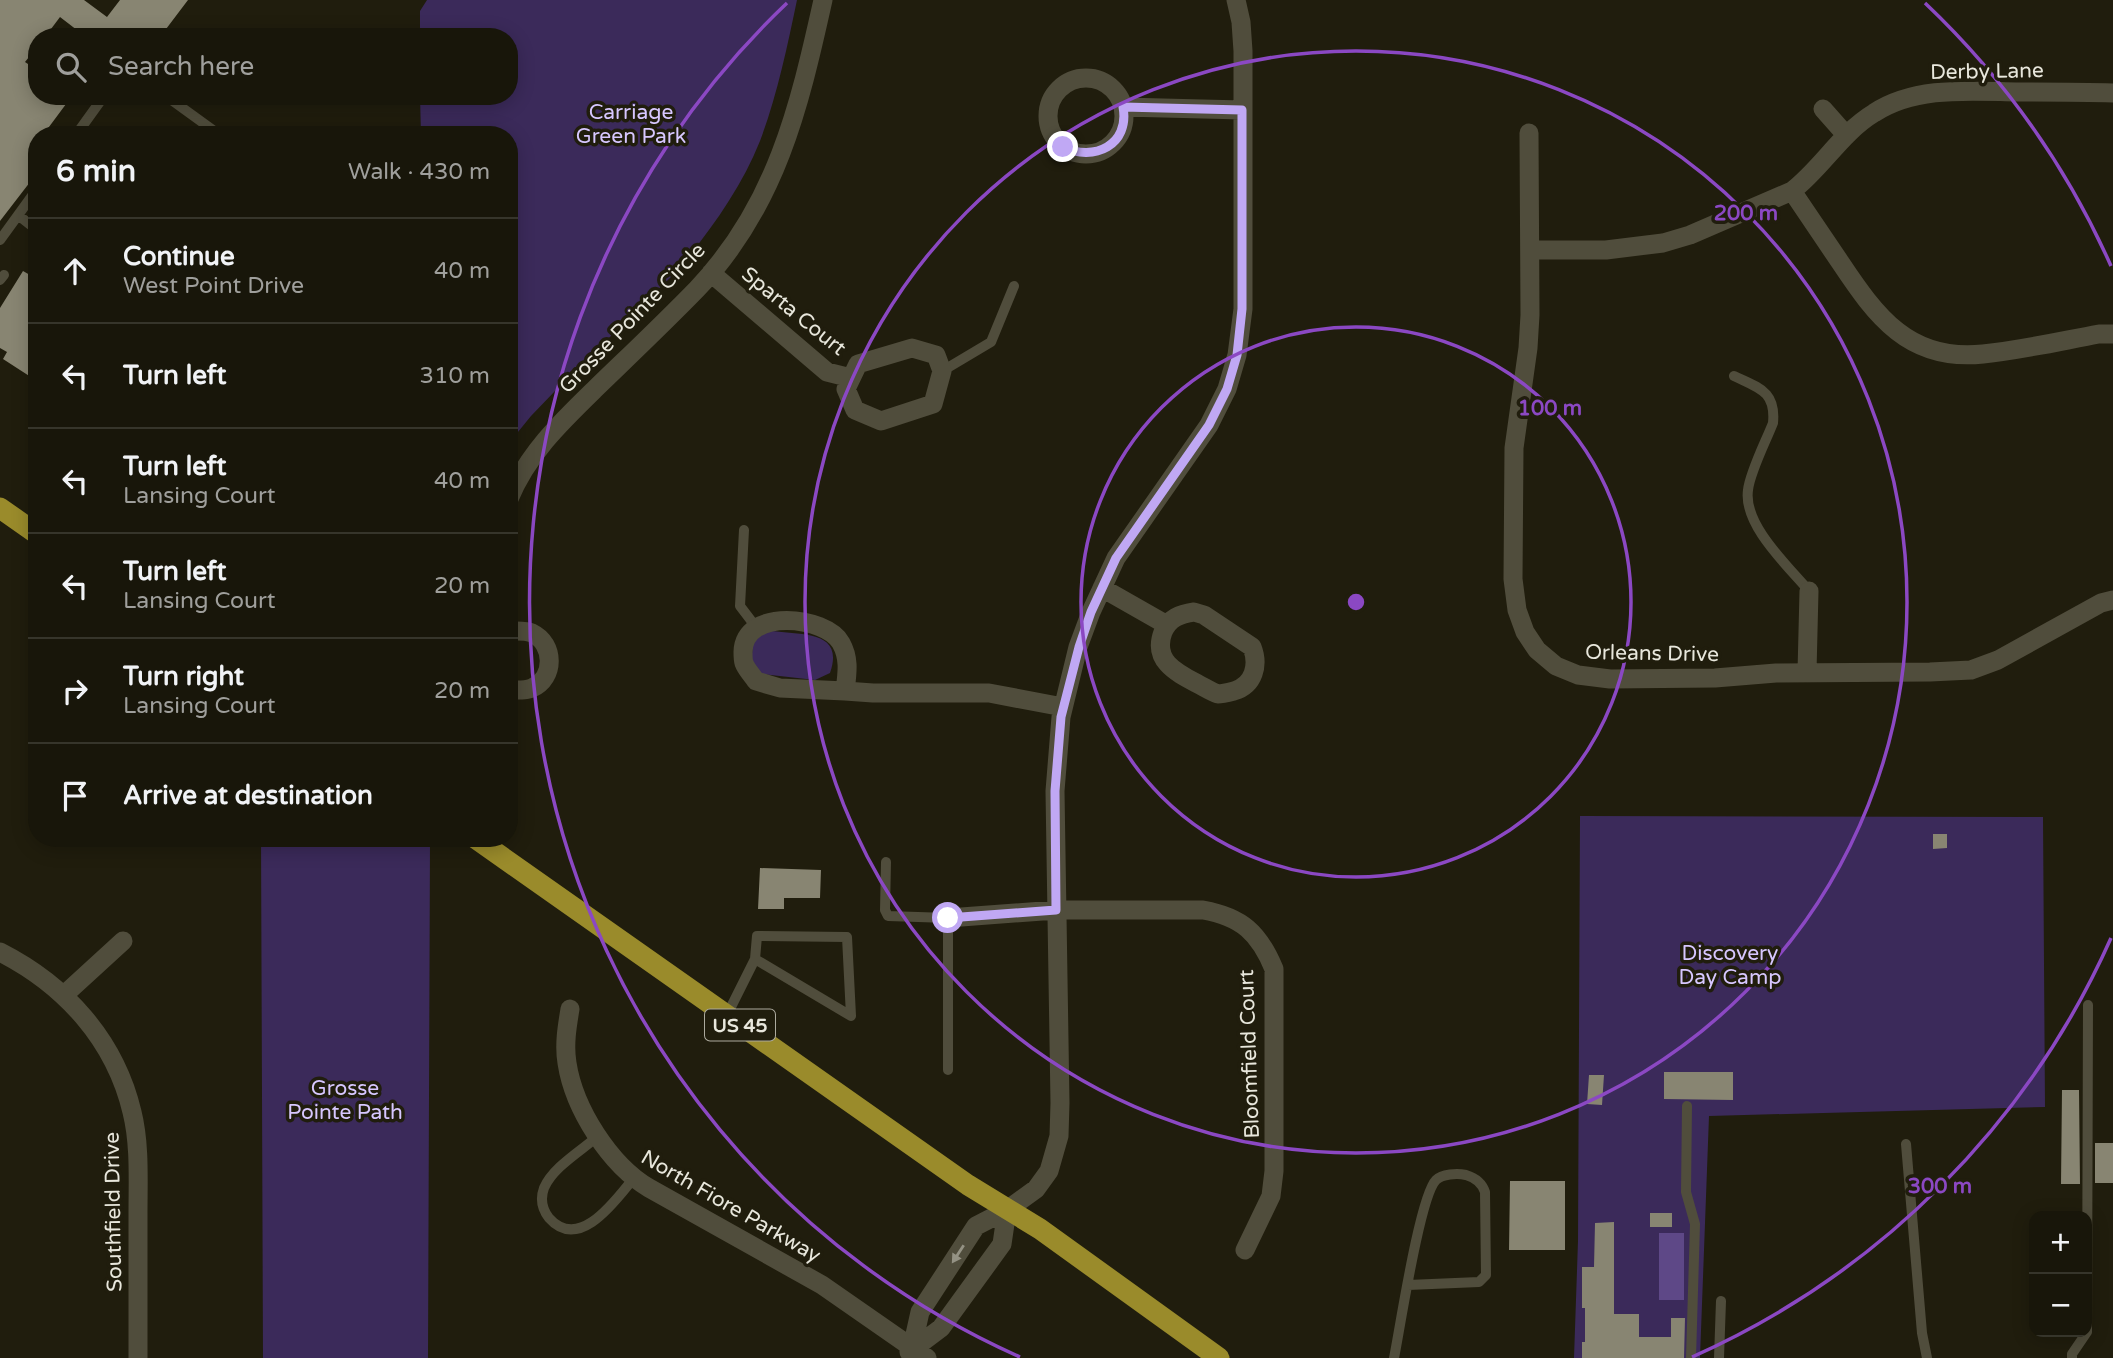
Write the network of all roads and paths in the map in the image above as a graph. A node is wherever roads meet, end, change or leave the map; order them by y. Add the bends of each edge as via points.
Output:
1 (823, 0) edge
2 (1236, 0) edge
3 (2113, 93) edge
4 (98, 105) edge
5 (178, 105) edge
6 (1123, 107) dead end
7 (1823, 109) dead end
8 (1242, 110) junction
9 (82, 126) edge
10 (207, 126) edge
11 (1529, 133) dead end
12 (1846, 135) junction
13 (1792, 191) junction
14 (28, 201) edge
15 (18, 215) junction
16 (28, 223) edge
17 (0, 240) edge
18 (1531, 250) junction
19 (711, 273) junction
20 (1014, 286) dead end
21 (2113, 334) edge
22 (941, 368) junction
23 (1734, 376) dead end
24 (851, 378) junction
25 (518, 483) edge
26 (0, 508) edge
27 (28, 528) edge
28 (744, 530) dead end
29 (1102, 588) junction
30 (1809, 591) joint
31 (2113, 600) edge
32 (1167, 625) junction
33 (756, 627) junction
34 (518, 632) edge
35 (1807, 672) junction
36 (518, 689) edge
37 (845, 691) junction
38 (1063, 707) junction
39 (488, 847) edge
40 (886, 862) dead end
41 (1056, 910) junction
42 (948, 918) junction
43 (123, 941) dead end
44 (0, 952) edge
45 (754, 959) junction
46 (64, 995) junction
47 (2088, 1005) dead end
48 (570, 1009) dead end
49 (727, 1016) junction
50 (947, 1070) dead end
51 (1687, 1106) dead end
52 (598, 1136) junction
53 (1906, 1144) dead end
54 (633, 1179) junction
55 (1007, 1210) junction
56 (1245, 1250) dead end
57 (2087, 1274) edge
58 (1408, 1285) junction
59 (1721, 1301) dead end
60 (2084, 1337) edge
61 (914, 1355) edge
62 (138, 1358) edge
63 (1219, 1358) edge
64 (1394, 1358) edge
65 (1691, 1358) edge
66 (1719, 1358) edge
67 (1927, 1358) edge
68 (2072, 1358) edge

1 - 19 street, Grosse Pointe Circle via 794,121 771,178
2 - 8 street via 1243,51
3 - 12 street, Derby Lane via 1944,91 1914,96 1875,112
4 - 9 lane
5 - 10 lane
6 - 8 street
7 - 12 street
8 - 29 street via 1242,309 1237,355 1209,425 1116,558
11 - 18 street, Orleans Drive
12 - 13 street, Derby Lane
13 - 18 street, Derby Lane via 1663,243 1606,250
13 - 21 street via 1869,305 1891,328 1920,344 1948,353 1981,354
14 - 15 lane
15 - 16 lane
15 - 17 lane
18 - 35 street, Orleans Drive via 1528,348 1514,448 1513,579 1525,632 1556,666 1578,675 1715,678
19 - 24 street, Sparta Court via 827,372
19 - 25 street, Grosse Pointe Circle via 557,427
20 - 22 lane via 991,342
22 - 24 street, Sparta Court via 936,355 912,348 858,364
22 - 24 street, Sparta Court via 933,404 881,421 855,410 846,388
23 - 30 lane via 1761,389 1774,412 1748,489 1748,508 1758,529
26 - 27 main road
28 - 33 lane via 740,606
29 - 32 street
29 - 38 street
30 - 35 street
31 - 35 street, Orleans Drive via 1971,670
32 - 32 street via 1184,613 1204,615 1252,647 1256,656 1253,676 1238,690 1218,694 1171,670 1161,644
33 - 37 street via 798,622 826,628 841,642 848,661
33 - 37 street via 743,642 743,661 756,681 780,688
34 - 36 street via 541,639 550,656 540,683
37 - 38 street via 989,694
38 - 41 street via 1055,791
39 - 49 main road, US 45
40 - 42 lane via 888,916
41 - 42 street, Bloomfield Court
41 - 55 street via 1059,1136 1049,1171 1036,1189
41 - 56 street, Bloomfield Court via 1203,910 1223,914 1249,929 1266,948 1274,970 1274,1171 1270,1196
42 - 50 lane
43 - 46 street
44 - 46 street, Southfield Drive
45 - 45 lane via 757,936 847,937 851,1016
45 - 49 lane
46 - 62 street, Southfield Drive via 98,1034 119,1072 133,1113 138,1172
47 - 57 lane
48 - 52 street, North Fiore Parkway via 566,1063 581,1108
49 - 55 main road, US 45
51 - 65 lane via 1686,1192 1695,1224
52 - 54 street, North Fiore Parkway
52 - 54 lane via 552,1175 544,1189 541,1203 554,1224 564,1228 589,1225
53 - 67 lane
54 - 61 street, North Fiore Parkway via 810,1278
55 - 61 street via 1002,1244 941,1328
55 -> 61 street via 976,1226 920,1312
55 - 63 main road, US 45 via 1041,1229
58 - 58 lane via 1432,1185 1449,1175 1477,1180 1485,1192 1484,1279
58 - 64 lane
59 - 66 lane
60 - 68 lane

